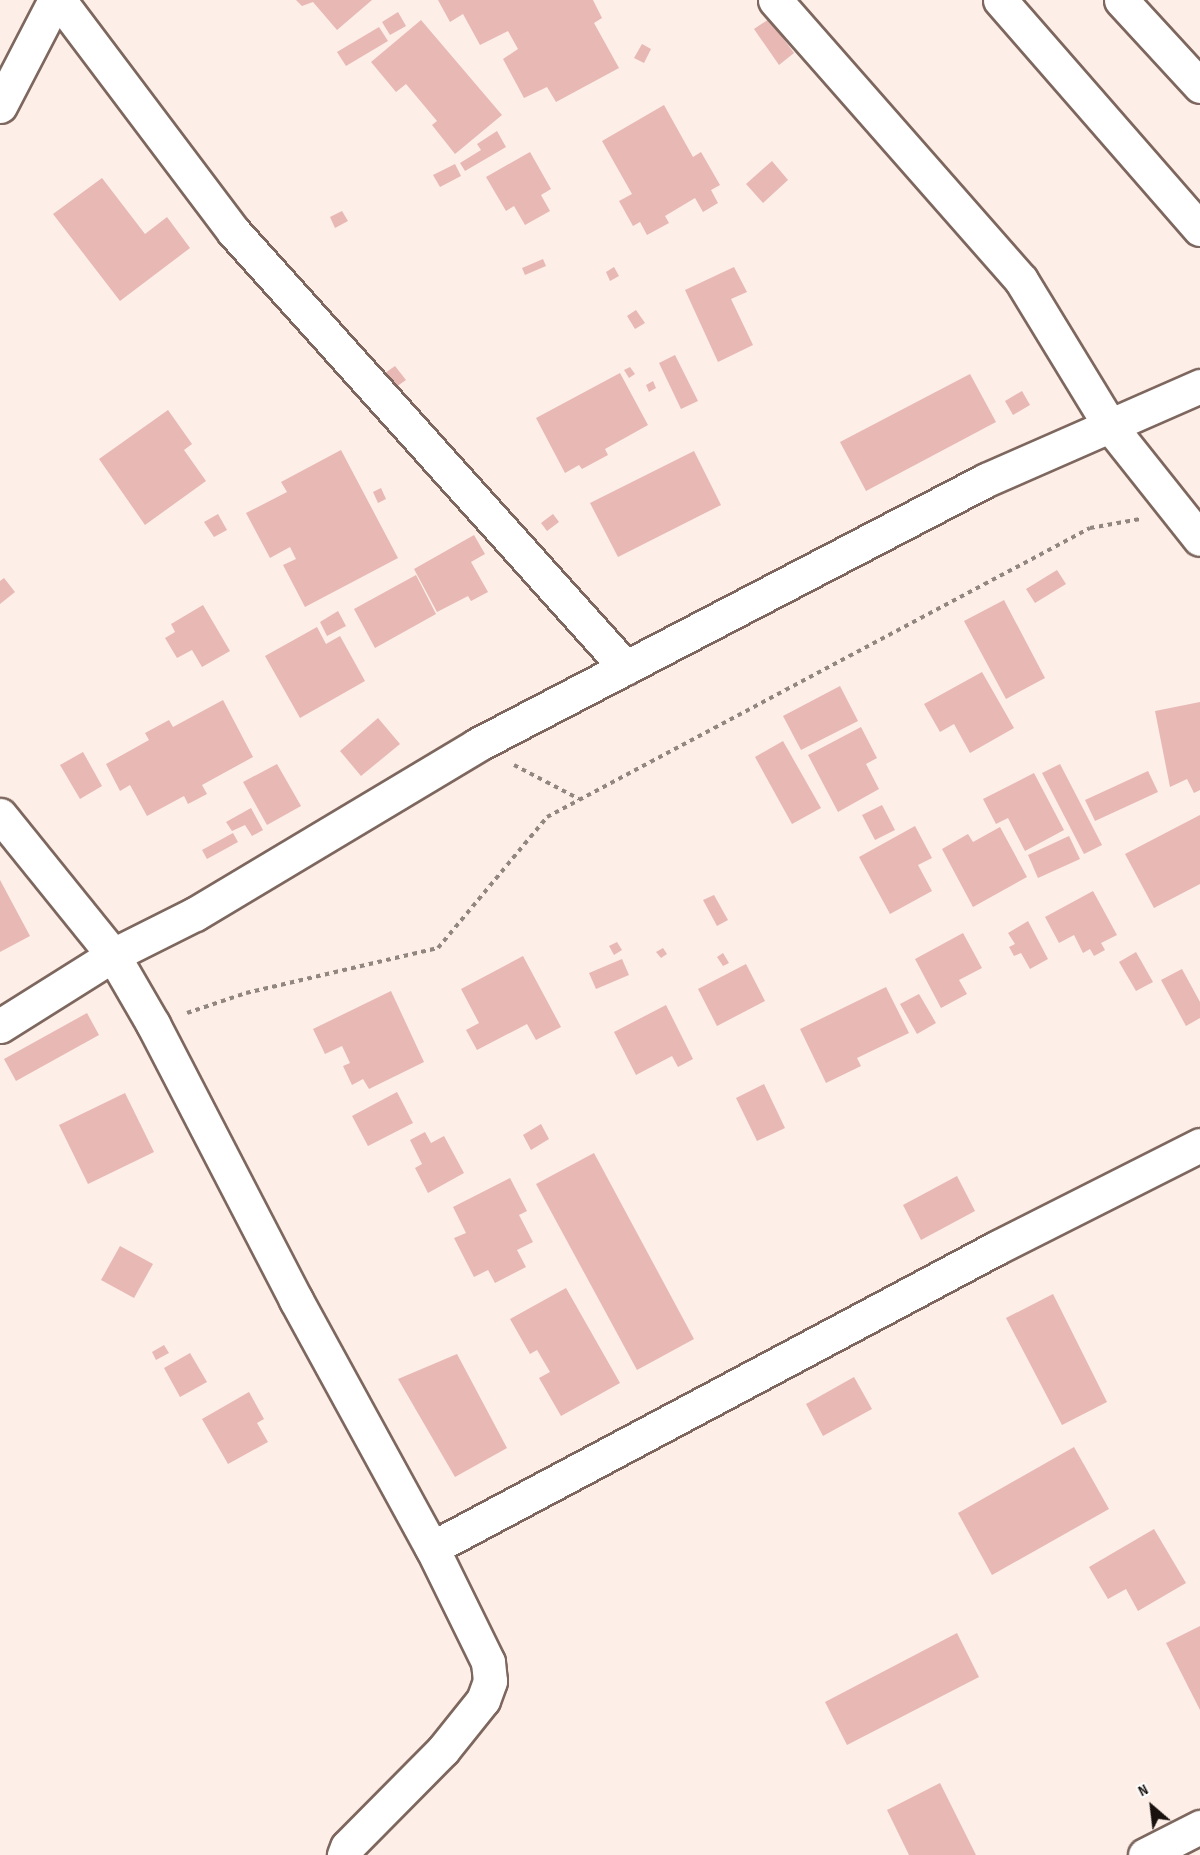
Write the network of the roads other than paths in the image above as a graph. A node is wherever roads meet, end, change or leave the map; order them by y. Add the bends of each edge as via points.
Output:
1 (55, 0) edge
2 (59, 0) edge
3 (775, 0) edge
4 (1000, 0) edge
5 (1121, 0) edge
6 (1200, 86) edge
7 (0, 106) edge
8 (1200, 229) edge
9 (1200, 386) edge
10 (1110, 426) junction
11 (1200, 539) edge
12 (626, 668) junction
13 (0, 815) edge
14 (113, 956) junction
15 (0, 1026) edge
16 (1200, 1145) edge
17 (432, 1548) junction
18 (1200, 1827) edge
19 (1200, 1836) edge
20 (344, 1855) edge
21 (1145, 1855) edge
22 (1191, 1855) edge

1 - 7 street
2 - 12 street via 234,232
3 - 10 street via 1021,279
4 - 8 street
5 - 6 street
9 - 10 street
10 - 11 street
10 - 12 street via 986,480
12 - 14 street via 477,745 195,914
13 - 14 street
14 - 15 street
14 - 17 street
16 - 17 street via 998,1246
17 - 20 street via 488,1662 490,1681 483,1700 443,1750 347,1847
18 - 21 street
19 - 22 street

